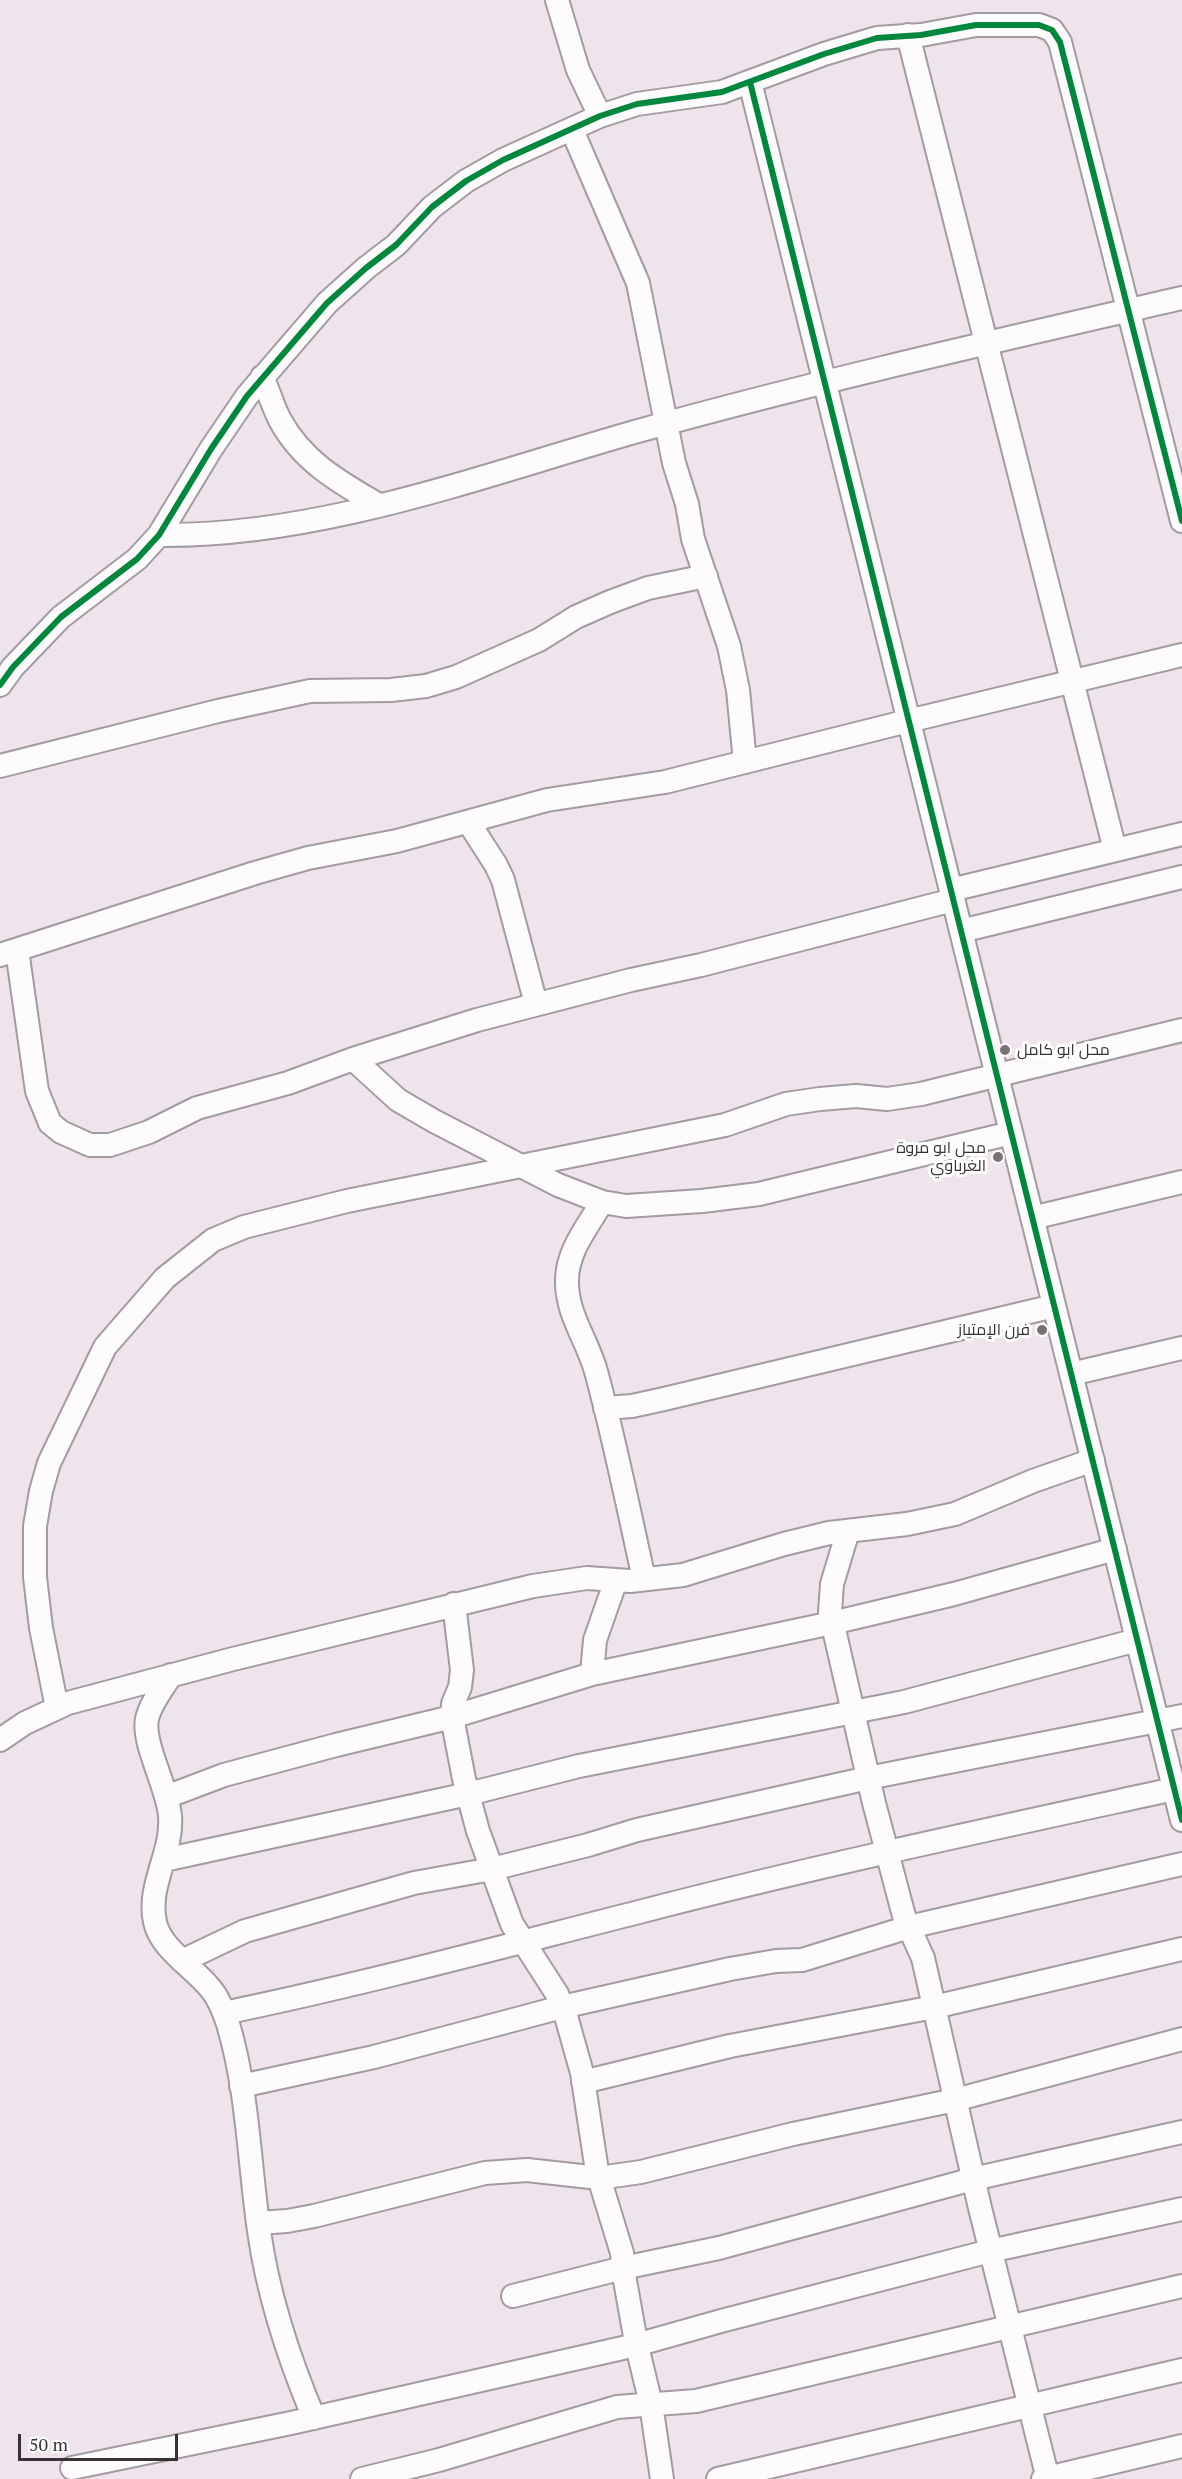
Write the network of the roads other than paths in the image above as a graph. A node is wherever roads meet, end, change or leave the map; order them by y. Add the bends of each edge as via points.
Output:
1 (557, 0) edge
2 (908, 35) junction
3 (750, 82) junction
4 (600, 116) junction
5 (572, 130) junction
6 (1182, 298) edge
7 (1129, 310) junction
8 (986, 342) junction
9 (262, 377) junction
10 (825, 383) junction
11 (665, 424) junction
12 (377, 504) junction
13 (1182, 521) edge
14 (159, 535) junction
15 (706, 576) junction
16 (1182, 656) edge
17 (1072, 682) junction
18 (0, 684) edge
19 (908, 721) junction
20 (745, 762) junction
21 (0, 766) edge
22 (469, 823) junction
23 (1182, 834) edge
24 (1115, 850) junction
25 (1182, 877) edge
26 (952, 895) junction
27 (961, 931) junction
28 (9, 952) edge
29 (536, 1004) junction
30 (1182, 1030) edge
31 (352, 1059) junction
32 (997, 1074) junction
33 (1011, 1133) junction
34 (523, 1165) junction
35 (1182, 1182) edge
36 (602, 1202) junction
37 (1032, 1218) junction
38 (1054, 1306) junction
39 (1182, 1348) edge
40 (1071, 1374) junction
41 (605, 1408) junction
42 (1093, 1460) junction
43 (848, 1531) junction
44 (1115, 1549) junction
45 (644, 1579) junction
46 (616, 1580) junction
47 (454, 1604) junction
48 (832, 1623) junction
49 (1137, 1640) junction
50 (592, 1674) junction
51 (171, 1675) junction
52 (57, 1708) junction
53 (852, 1711) junction
54 (1182, 1716) edge
55 (452, 1718) junction
56 (1158, 1722) junction
57 (0, 1740) edge
58 (868, 1778) junction
59 (1174, 1789) junction
60 (468, 1794) junction
61 (166, 1797) junction
62 (1182, 1820) edge
63 (887, 1852) junction
64 (164, 1860) junction
65 (1182, 1864) edge
66 (492, 1869) junction
67 (909, 1927) junction
68 (522, 1943) junction
69 (1182, 1949) edge
70 (182, 1961) junction
71 (562, 2007) junction
72 (934, 2007) junction
73 (224, 2013) junction
74 (1182, 2039) edge
75 (583, 2082) junction
76 (241, 2086) junction
77 (955, 2100) junction
78 (1182, 2132) edge
79 (599, 2178) junction
80 (973, 2180) junction
81 (1182, 2209) edge
82 (258, 2223) junction
83 (990, 2251) junction
84 (623, 2268) junction
85 (1182, 2286) edge
86 (513, 2296) dead end
87 (1010, 2327) junction
88 (636, 2346) junction
89 (1182, 2370) edge
90 (651, 2404) junction
91 (1030, 2406) junction
92 (314, 2418) junction
93 (1182, 2446) edge
94 (72, 2468) dead end
95 (362, 2479) edge
96 (662, 2479) edge
97 (718, 2479) edge
98 (1046, 2479) edge

1 - 4 street via 578,69
2 - 3 street via 855,44
2 - 7 street via 976,25 1039,25 1052,30 1066,62
2 - 8 street
3 - 4 street via 722,92 637,104
3 - 10 street
4 - 5 street
5 - 9 street via 503,160 432,207 396,245 327,303
5 - 11 street via 638,283
6 - 7 street
7 - 8 street
7 - 13 street
8 - 10 street
8 - 17 street
9 - 12 street via 279,418 300,449 327,475
9 - 14 street via 211,449
10 - 11 street
10 - 19 street
11 - 12 street
11 - 15 street
12 - 14 street via 231,533
14 - 18 street via 129,565 61,617
15 - 20 street via 729,646
15 - 21 street via 667,583 610,602 515,651 426,686 310,691
16 - 17 street
17 - 19 street
17 - 24 street
19 - 20 street
19 - 26 street
20 - 22 street via 665,782 547,800
22 - 28 street via 359,850 308,858
22 - 29 street via 502,880
23 - 24 street
24 - 26 street
25 - 27 street
26 - 27 street
26 - 29 street via 701,966
27 - 32 street
28 - 31 street via 43,1109 50,1123 61,1132 90,1145 128,1140 197,1108 288,1083
29 - 31 street
30 - 32 street
31 - 34 street via 398,1100
32 - 33 street
32 - 34 street via 887,1099 856,1096 786,1104 724,1125
33 - 36 street via 759,1194 657,1205
33 - 37 street
34 - 36 street via 558,1185
34 - 52 street via 347,1201 244,1227 213,1240 189,1257 137,1308 105,1347 49,1463 41,1491 35,1526 34,1577
35 - 37 street
36 - 41 street via 578,1242 567,1280 573,1319 596,1371
37 - 38 street
38 - 40 street
38 - 41 street via 664,1399
39 - 40 street
40 - 42 street
41 - 45 street
42 - 43 street via 955,1514
42 - 44 street
43 - 45 street via 784,1544 683,1575
43 - 48 street via 832,1584
44 - 48 street
44 - 49 street
45 - 46 street
46 - 47 street via 587,1578
46 - 50 street via 595,1640
47 - 51 street
47 - 55 street via 462,1670
48 - 50 street
48 - 53 street
49 - 53 street via 904,1702
49 - 56 street
50 - 55 street
51 - 52 street
51 - 61 street via 147,1718 146,1735
52 - 57 street
53 - 58 street
53 - 60 street via 579,1766
54 - 56 street
55 - 60 street
55 - 61 street via 224,1775
56 - 58 street
56 - 59 street
58 - 63 street
58 - 66 street via 637,1830
59 - 62 street
59 - 63 street
60 - 64 street
60 - 66 street
61 - 64 street via 170,1816
63 - 67 street
63 - 68 street
64 - 70 street via 153,1894 155,1925
65 - 67 street
66 - 68 street
66 - 70 street via 414,1883 280,1920 244,1931
67 - 71 street via 802,1960 730,1969
67 - 72 street via 923,1958
68 - 71 street
68 - 73 street
69 - 72 street
70 - 73 street via 210,1988
71 - 75 street
71 - 76 street via 374,2057
72 - 75 street via 730,2046
72 - 77 street
73 - 76 street
74 - 77 street
75 - 79 street
76 - 82 street
77 - 79 street
77 - 80 street
78 - 80 street
79 - 82 street via 527,2170 485,2173 287,2222
79 - 84 street
80 - 83 street
80 - 84 street via 719,2248
81 - 83 street
82 - 92 street via 273,2296 298,2380
83 - 87 street
83 - 88 street
84 - 86 street
84 - 88 street
85 - 87 street
87 - 90 street via 696,2401
87 - 91 street
88 - 90 street
88 - 92 street
89 - 91 street
90 - 95 street via 618,2407
90 - 96 street
91 - 97 street
91 - 98 street
92 - 94 street
93 - 98 street

